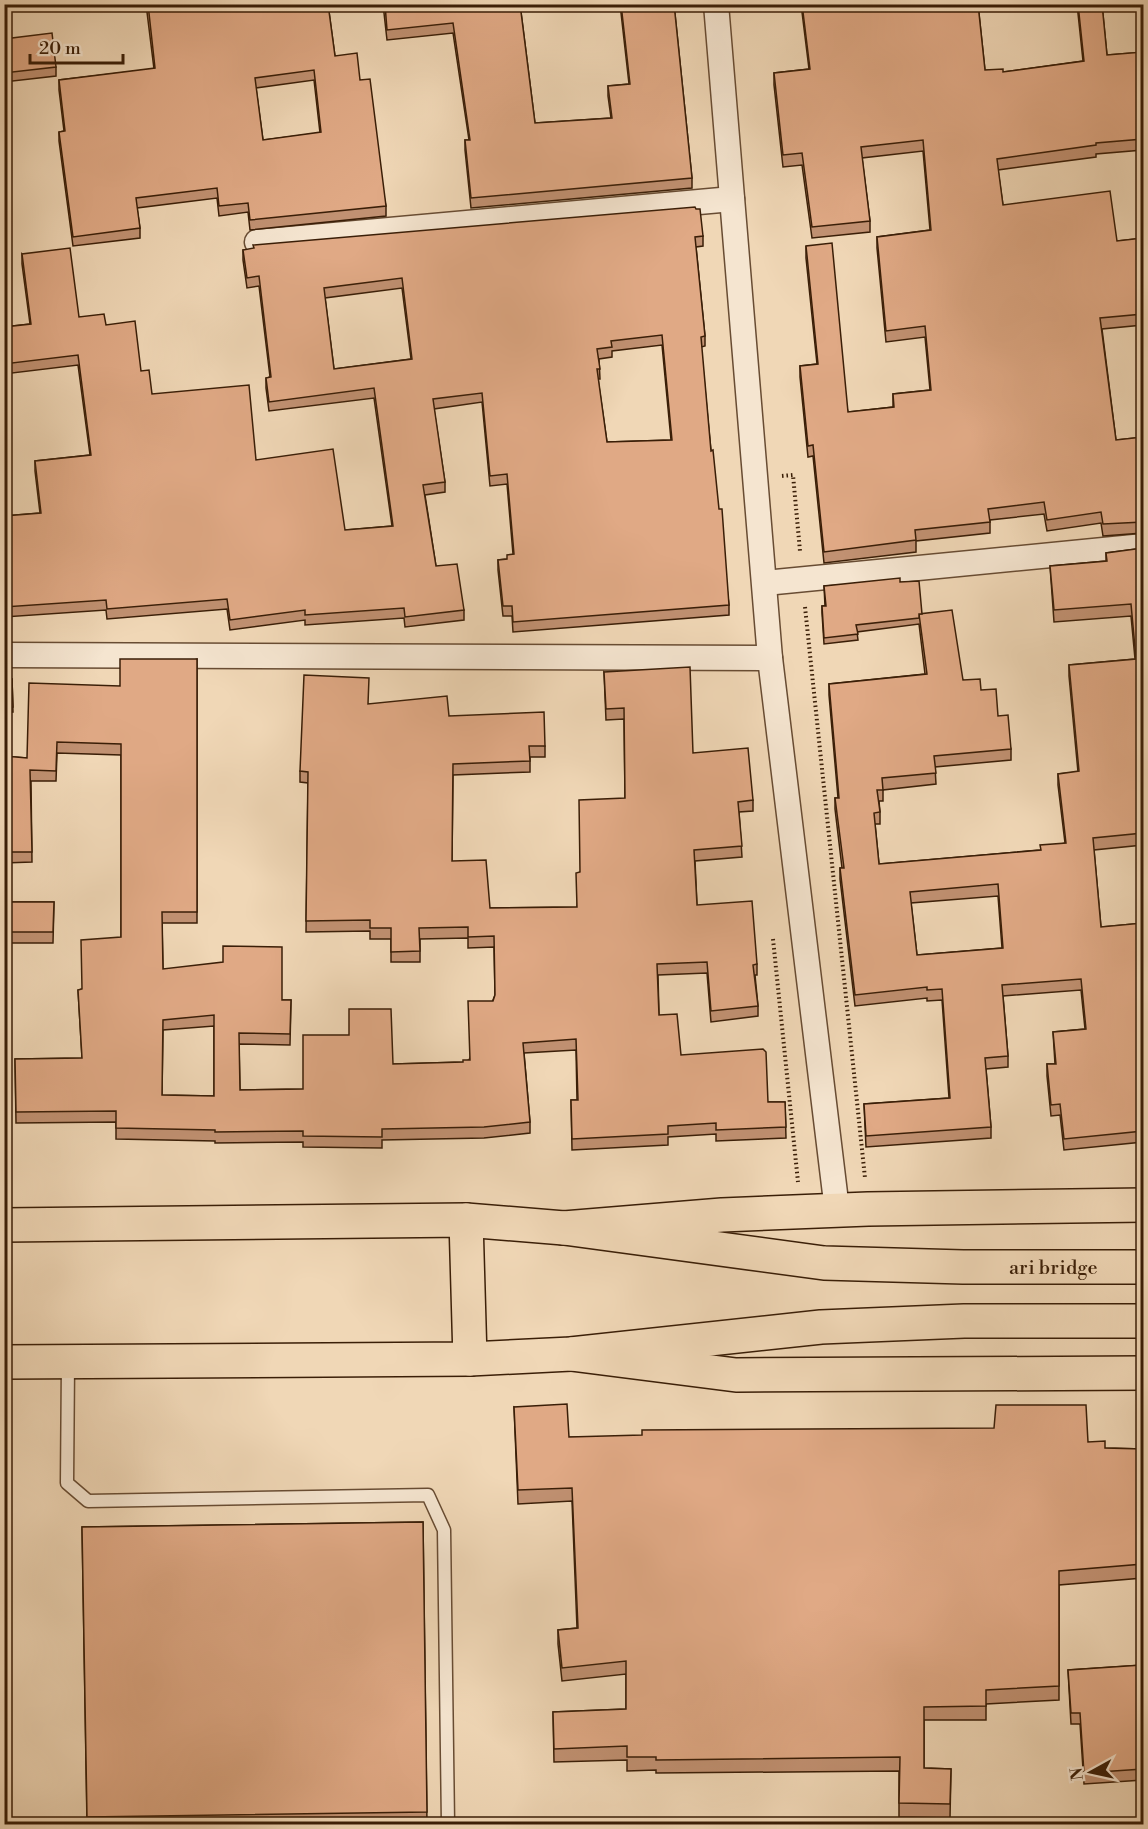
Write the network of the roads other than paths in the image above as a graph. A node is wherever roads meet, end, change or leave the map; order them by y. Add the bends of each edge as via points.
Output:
1 (716, 4) edge
2 (732, 199) junction
3 (257, 242) edge
4 (1143, 546) edge
5 (765, 583) junction
6 (4, 656) edge
7 (770, 658) junction
8 (1143, 1205) edge
9 (837, 1210) junction
10 (466, 1220) junction
11 (4, 1226) edge
12 (564, 1228) junction
13 (1143, 1267) edge
14 (1143, 1321) edge
15 (571, 1354) junction
16 (470, 1359) junction
17 (68, 1361) junction
18 (4, 1362) edge
19 (1143, 1373) edge
20 (448, 1824) edge

1 - 2 street
2 - 3 street
2 - 5 street
4 - 5 street
5 - 7 street
6 - 7 street
7 - 9 street
8 - 9 main road
9 - 12 main road
10 - 11 main road
10 - 12 main road
10 - 16 main road
12 - 13 main road, ari bridge via 824,1263
14 - 15 main road via 964,1321 821,1328
15 - 16 main road
15 - 19 main road via 736,1375
16 - 17 main road
17 - 18 main road
17 - 20 lane via 67,1483 88,1501 428,1495 444,1530

